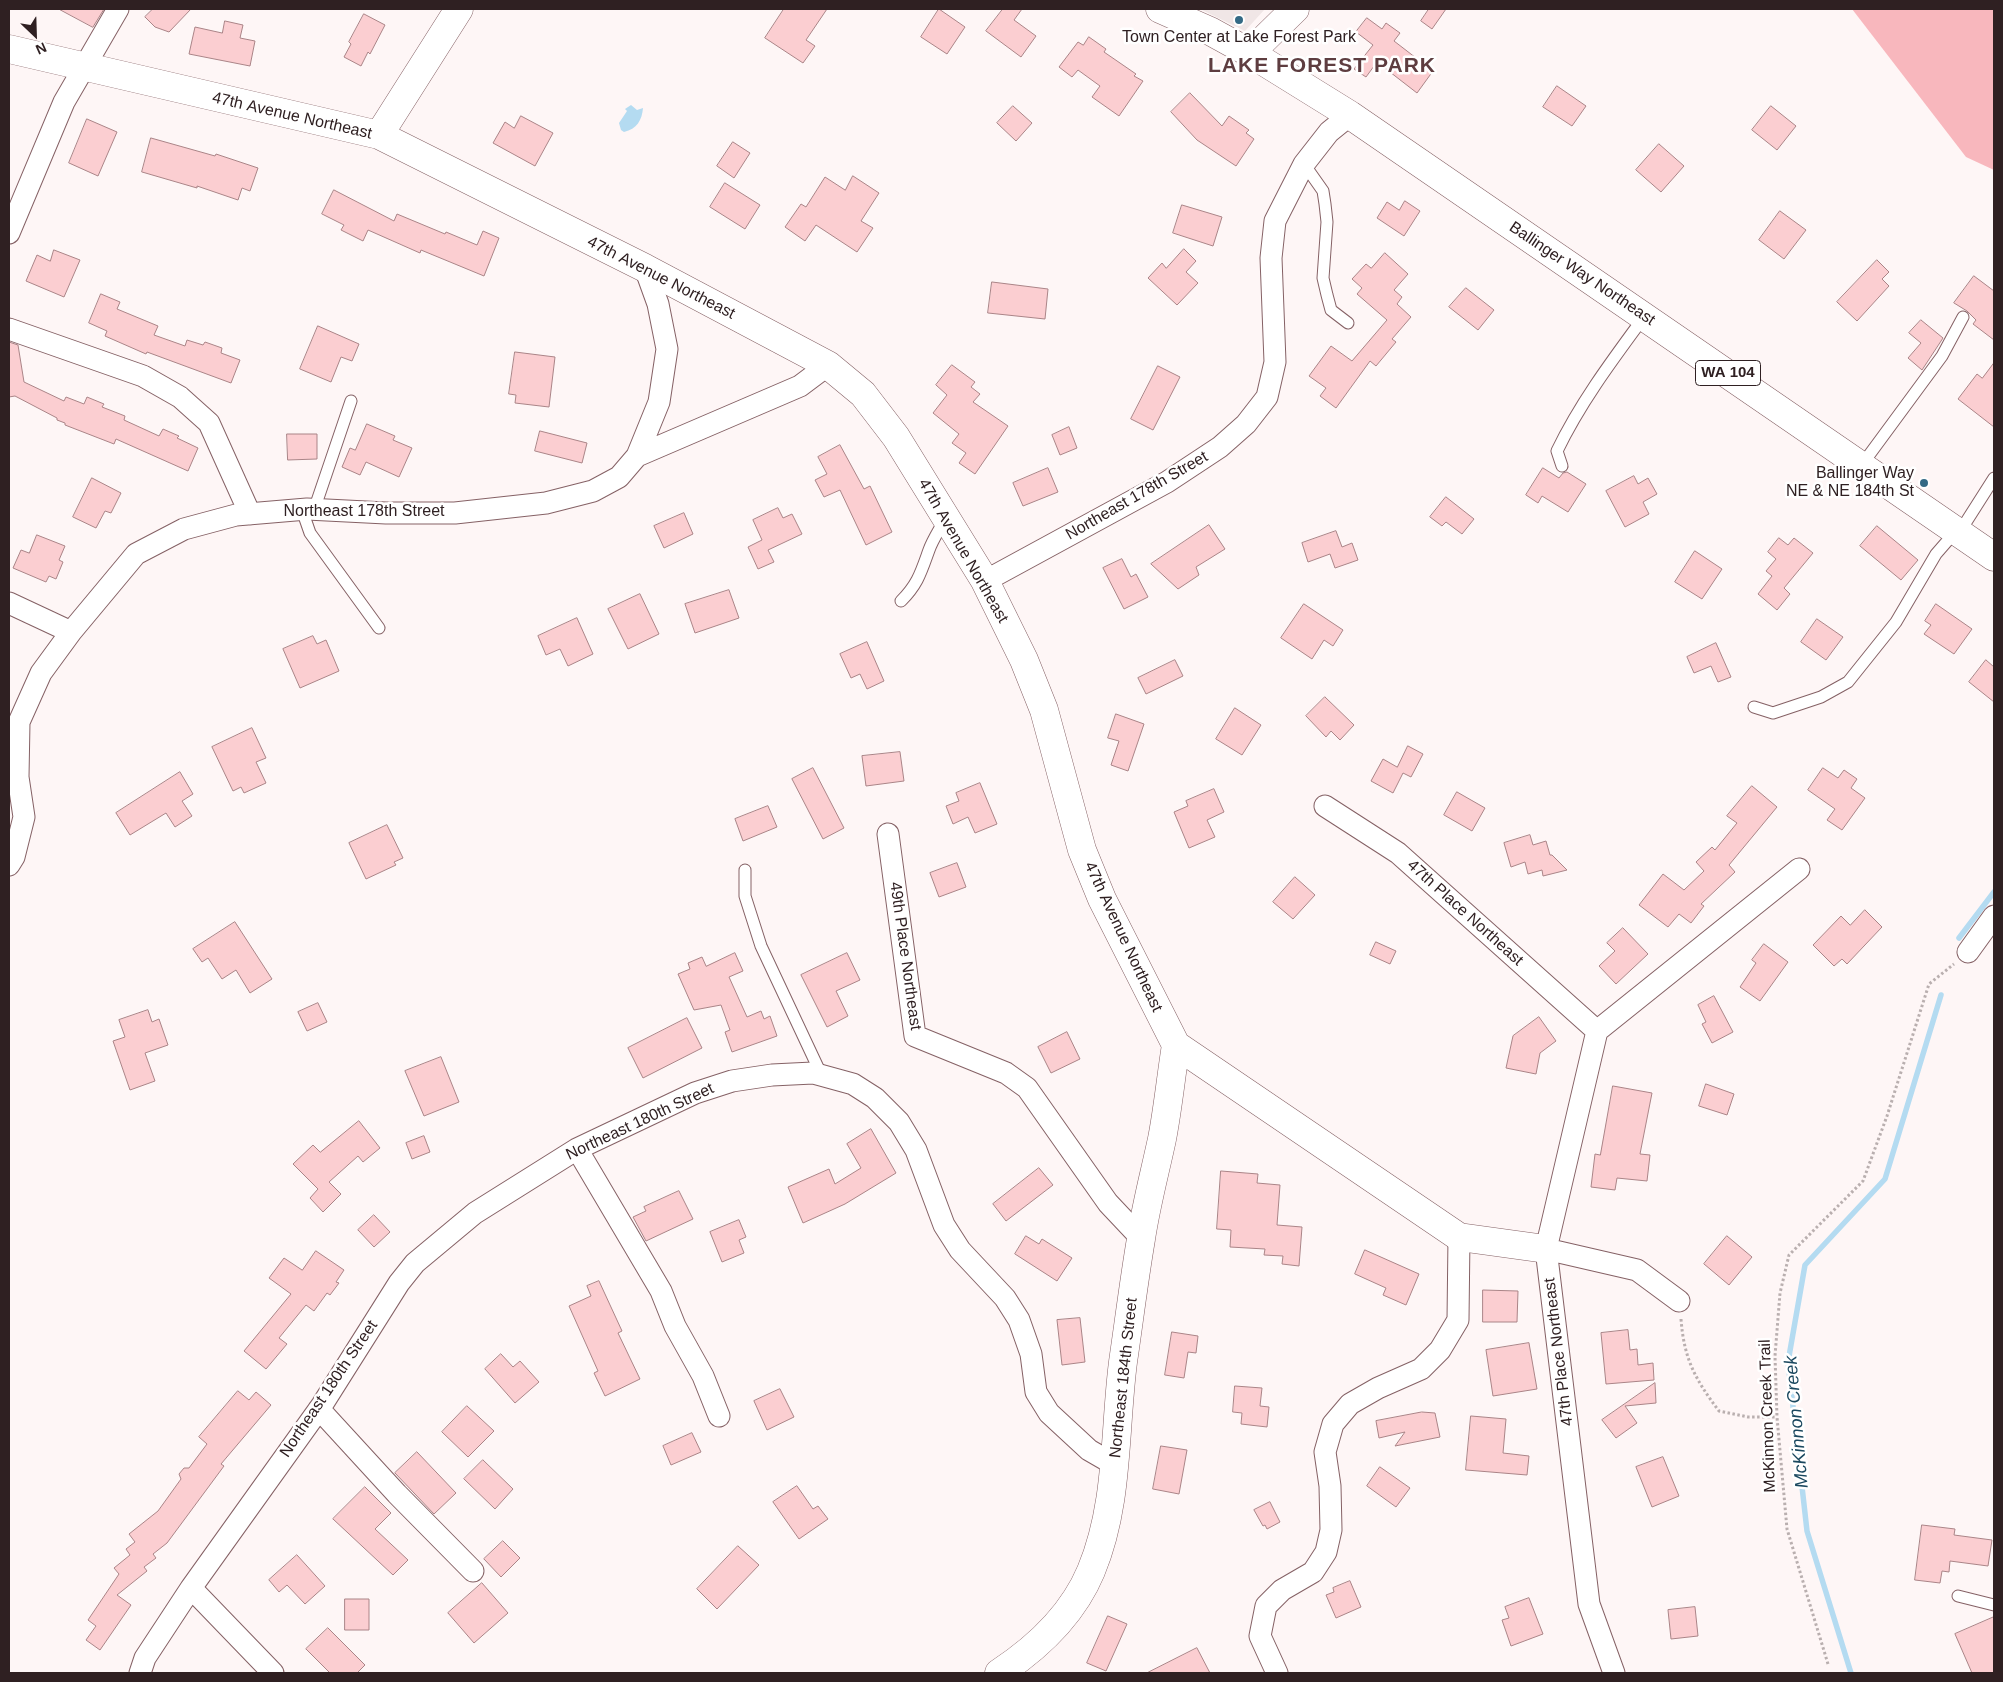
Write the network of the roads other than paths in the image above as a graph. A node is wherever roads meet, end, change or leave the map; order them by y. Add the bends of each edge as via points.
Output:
1 (118, 9) edge
2 (459, 9) edge
3 (1160, 9) edge
4 (1295, 9) edge
5 (9, 49) edge
6 (1250, 53) junction
7 (83, 67) junction
8 (1350, 115) junction
9 (379, 135) junction
10 (1304, 164) junction
11 (9, 233) edge
12 (645, 268) junction
13 (1644, 317) junction
14 (1963, 317) dead end
15 (1348, 323) dead end
16 (9, 329) edge
17 (828, 365) junction
18 (350, 400) dead end
19 (637, 456) junction
20 (1562, 466) dead end
21 (1861, 466) junction
22 (1994, 478) edge
23 (308, 510) junction
24 (250, 514) junction
25 (946, 517) junction
26 (1958, 532) junction
27 (1994, 557) edge
28 (985, 581) junction
29 (901, 600) dead end
30 (9, 603) edge
31 (379, 628) dead end
32 (71, 632) junction
33 (1754, 707) dead end
34 (1326, 806) dead end
35 (888, 834) dead end
36 (9, 865) edge
37 (1799, 869) dead end
38 (745, 870) dead end
39 (1994, 916) edge
40 (1968, 952) road end
41 (1596, 1031) junction
42 (1176, 1045) junction
43 (822, 1076) junction
44 (577, 1149) junction
45 (1459, 1237) junction
46 (1141, 1238) junction
47 (1546, 1249) junction
48 (1679, 1300) road end
49 (319, 1409) junction
50 (719, 1416) dead end
51 (1115, 1465) junction
52 (473, 1571) dead end
53 (191, 1588) junction
54 (1958, 1596) dead end
55 (1994, 1606) edge
56 (140, 1673) edge
57 (273, 1673) edge
58 (999, 1673) edge
59 (1277, 1673) edge
60 (1614, 1673) edge

1 - 7 street
2 - 9 street
3 - 6 street, Ballinger Way Northeast / WA 104
4 - 6 street
5 - 7 street, 47th Avenue Northeast
6 - 8 street, Ballinger Way Northeast / WA 104
7 - 9 street, 47th Avenue Northeast
7 - 11 street via 64,102
8 - 10 street, Northeast 178th Street via 1328,132
8 - 13 street, Ballinger Way Northeast / WA 104
9 - 12 street, 47th Avenue Northeast
10 - 15 lane via 1323,191 1327,222 1323,278 1331,310
10 - 28 street, Northeast 178th Street via 1274,221 1270,258 1275,362 1267,398 1246,424 1220,447 1182,472
12 - 17 street, 47th Avenue Northeast
12 - 19 street, Northeast 178th Street via 658,304 667,349 659,402
13 - 20 lane via 1568,429 1557,451
13 - 21 street, Ballinger Way Northeast / WA 104
14 - 21 lane via 1942,356
16 - 24 street via 143,376 180,397 208,423
17 - 19 street, Northeast 178th Street via 800,386
17 - 25 street, 47th Avenue Northeast via 863,394 896,437
18 - 23 lane
19 - 23 street, Northeast 178th Street via 619,477 593,491 546,503 455,513
21 - 26 street, Ballinger Way Northeast / WA 104
22 - 26 lane
23 - 24 street, Northeast 178th Street
23 - 31 lane via 310,534
24 - 32 street, Northeast 178th Street via 184,529 136,554
25 - 28 street, 47th Avenue Northeast
25 - 29 lane via 930,548 920,578
26 - 27 street, Ballinger Way Northeast / WA 104
26 - 33 lane via 1936,554 1896,622 1848,682 1821,697 1773,713
28 - 42 street, 47th Avenue Northeast via 1024,660 1044,710 1082,850 1102,899
30 - 32 street
32 - 36 street, Northeast 178th Street via 41,673 19,722 18,777 24,817 14,858
34 - 41 street, 47th Place Northeast via 1398,853
35 - 46 street, 49th Place Northeast via 915,1036 1006,1073 1028,1088 1108,1203
37 - 41 street
38 - 43 lane via 744,896 762,946
39 - 40 street
41 - 47 street, 47th Place Northeast
42 - 45 street, 47th Avenue Northeast
42 - 46 street, Northeast 184th Street via 1162,1137
43 - 44 street, Northeast 180th Street via 813,1073 772,1075 732,1081 695,1093
43 - 51 street, Northeast 180th Street via 854,1084 875,1098 899,1122 916,1150 944,1225 960,1250 1005,1298 1019,1320 1031,1354 1036,1392 1049,1413 1089,1450
44 - 49 street, Northeast 180th Street via 475,1213 415,1262
44 - 50 street via 662,1291 675,1326 703,1376
45 - 47 street, 47th Avenue Northeast
45 - 59 street via 1458,1320 1440,1350 1421,1369 1350,1404 1333,1424 1325,1452 1331,1530 1326,1552 1313,1572 1282,1590 1266,1606 1260,1636
46 - 51 street, Northeast 184th Street via 1123,1364
47 - 48 street, 47th Avenue Northeast via 1637,1270
47 - 60 street, 47th Place Northeast via 1588,1604
49 - 52 street
49 - 53 street, Northeast 180th Street
51 - 58 street, Northeast 184th Street via 1107,1517 1090,1572 1068,1611 1044,1638
53 - 56 street, Northeast 180th Street via 145,1658
53 - 57 street
54 - 55 lane

